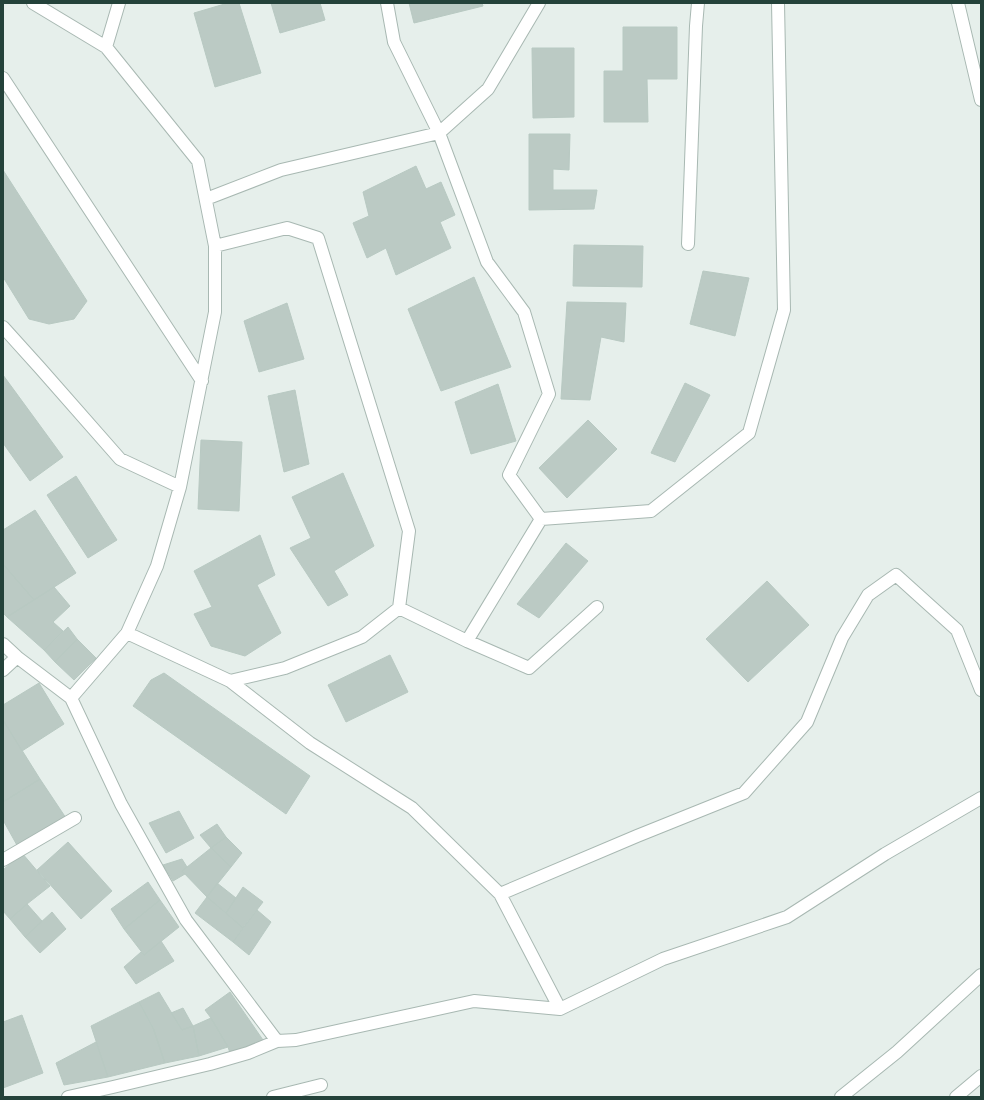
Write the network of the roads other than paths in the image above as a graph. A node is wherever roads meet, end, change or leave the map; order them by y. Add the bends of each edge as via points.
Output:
1 (33, 3) edge
2 (119, 3) edge
3 (387, 3) edge
4 (539, 3) edge
5 (698, 3) edge
6 (778, 3) edge
7 (958, 3) edge
8 (106, 47) junction
9 (978, 74) edge
10 (3, 78) edge
11 (981, 100) edge
12 (439, 133) junction
13 (206, 199) junction
14 (688, 244) dead end
15 (215, 246) junction
16 (3, 327) edge
17 (202, 381) junction
18 (180, 487) junction
19 (541, 519) junction
20 (597, 607) dead end
21 (398, 608) junction
22 (126, 633) junction
23 (467, 641) junction
24 (3, 644) edge
25 (17, 657) junction
26 (3, 670) edge
27 (230, 681) junction
28 (981, 690) edge
29 (71, 698) junction
30 (981, 798) edge
31 (76, 818) dead end
32 (3, 860) edge
33 (500, 894) junction
34 (981, 975) edge
35 (560, 1009) junction
36 (277, 1041) junction
37 (981, 1076) edge
38 (321, 1085) dead end
39 (68, 1097) edge
40 (273, 1097) edge
41 (842, 1097) edge
42 (956, 1097) edge

1 - 8 street
2 - 8 street
3 - 12 street via 394,42
4 - 12 street via 488,89
5 - 14 street
6 - 19 street via 784,310 749,433 651,511
7 - 9 street
8 - 13 street via 198,161
9 - 11 street
10 - 17 street
12 - 13 street via 281,170
12 - 19 street via 487,262 524,312 549,394 509,475
13 - 15 street
15 - 17 street via 215,312
15 - 21 street via 287,228 318,238 409,531
16 - 18 street via 120,459
17 - 18 street
18 - 22 street via 157,566
19 - 23 street
20 - 23 street via 529,668
21 - 23 street
21 - 27 street via 362,637 285,668
22 - 27 street
22 - 29 street
24 - 25 street
25 - 26 street
25 - 29 street
27 - 33 street via 310,743 412,808
28 - 33 street via 957,630 896,575 868,595 842,638 808,722 744,793
29 - 36 street via 121,804 186,920
30 - 35 street via 885,854 787,917 663,959
31 - 32 street
33 - 35 street
34 - 41 street via 897,1052
35 - 36 street via 474,1000 296,1040
36 - 39 street via 210,1064
37 - 42 street
38 - 40 street

